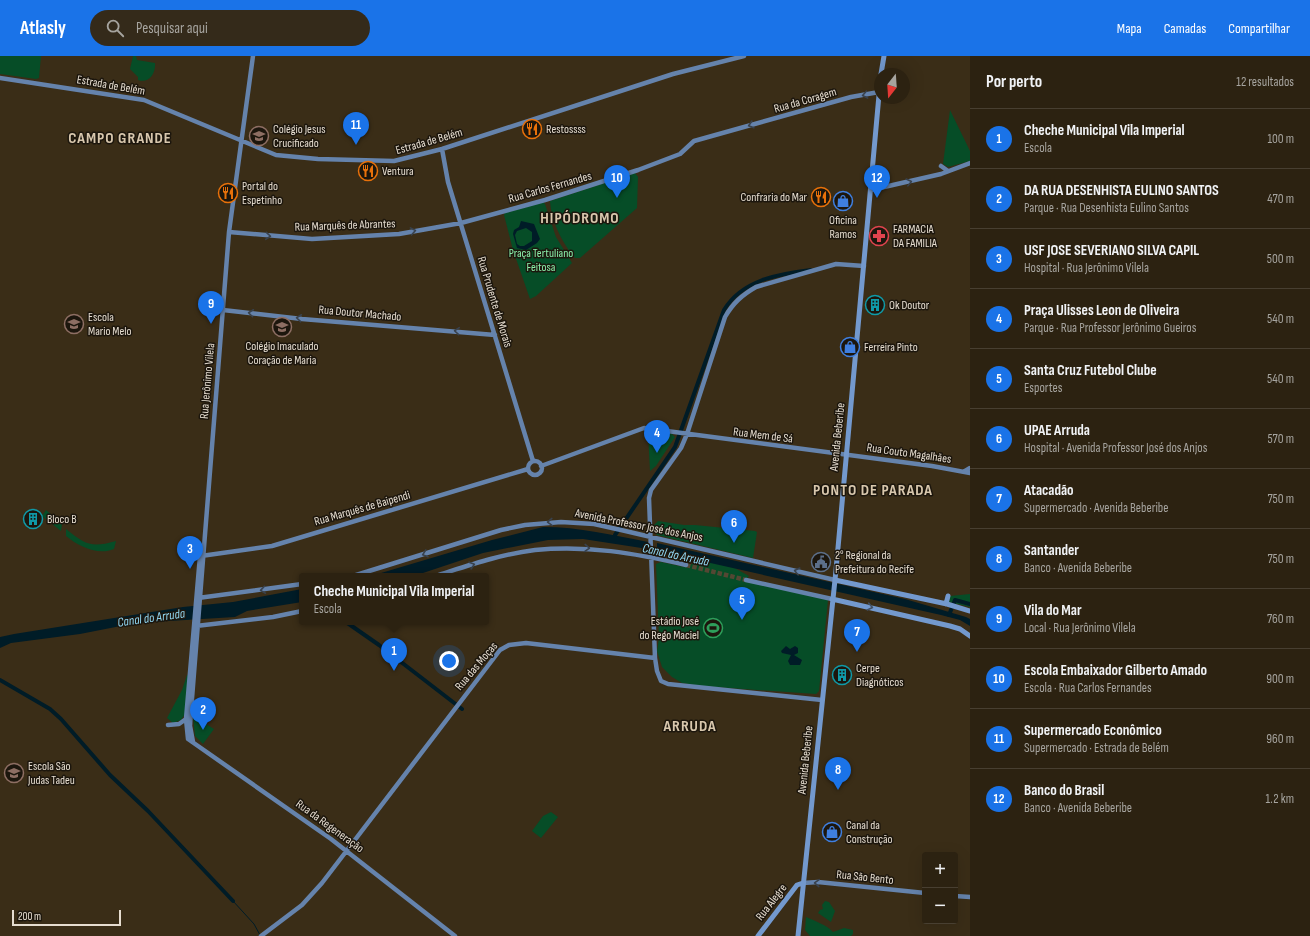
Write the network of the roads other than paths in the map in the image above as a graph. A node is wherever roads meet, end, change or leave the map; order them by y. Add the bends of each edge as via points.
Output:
1 (253, 56) edge
2 (744, 56) edge
3 (884, 57) edge
4 (882, 68) edge
5 (0, 78) edge
6 (874, 93) edge
7 (878, 104) edge
8 (242, 140) junction
9 (687, 147) joint
10 (442, 149) junction
11 (970, 163) edge
12 (941, 166) dead end
13 (948, 171) junction
14 (871, 190) junction
15 (461, 223) junction
16 (229, 232) junction
17 (864, 266) junction
18 (223, 310) junction
19 (495, 335) junction
20 (681, 433) junction
21 (846, 455) junction
22 (533, 461) junction
23 (541, 466) junction
24 (970, 468) edge
25 (528, 469) junction
26 (967, 472) edge
27 (651, 536) junction
28 (202, 554) junction
29 (652, 555) junction
30 (686, 565) tunnel mouth
31 (363, 573) edge
32 (445, 573) edge
33 (746, 580) tunnel mouth
34 (834, 581) junction
35 (299, 584) edge
36 (832, 596) junction
37 (948, 596) dead end
38 (198, 600) junction
39 (947, 604) junction
40 (969, 610) edge
41 (299, 611) edge
42 (196, 624) junction
43 (970, 636) edge
44 (655, 658) junction
45 (822, 700) junction
46 (186, 720) junction
47 (168, 725) dead end
48 (193, 742) junction
49 (348, 851) junction
50 (803, 883) junction
51 (922, 893) edge
52 (958, 896) edge
53 (970, 897) edge
54 (260, 936) edge
55 (455, 936) edge
56 (758, 936) edge
57 (798, 936) edge

1 - 8 street, Rua Jerônimo Vilela
2 - 10 street, Estrada de Belém via 673,74
3 - 4 main road
5 - 8 street, Estrada de Belém via 136,98
6 -> 9 street, Rua da Coragem via 694,141
7 - 14 main road, Avenida Beberibe
8 - 10 street, Estrada de Belém via 276,155 318,159 394,161
8 - 16 street, Rua Jerônimo Vilela
9 - 15 street, Rua Carlos Fernandes via 675,156 638,170 545,200
10 - 15 street, Rua Prudente de Morais via 448,182
11 - 13 street
12 - 13 street
14 -> 13 street
14 - 17 main road, Avenida Beberibe
16 -> 15 street, Rua Marquês de Abrantes via 312,239 399,234
15 - 19 street, Rua Prudente de Morais
16 - 18 street, Rua Jerônimo Vilela
17 - 20 street via 836,264 756,287 736,301 725,317
17 - 21 main road, Avenida Beberibe
19 -> 18 street, Rua Doutor Machado
18 - 28 street, Rua Jerônimo Vilela
19 - 22 street, Rua Prudente de Morais
20 - 21 street, Rua Mem de Sá
20 - 23 street via 644,428
20 - 27 street via 681,448 650,496
21 - 26 street, Rua Couto Magalhães
21 - 34 main road, Avenida Beberibe
22 - 23 street via 539,462
22 - 25 street via 529,463
23 - 25 street via 540,472 535,474
24 - 26 street
25 - 28 street, Rua Marquês de Baipendi via 272,546
27 - 29 street
27 -> 31 street, Avenida Professor José dos Anjos via 561,522 525,525 501,530
34 -> 27 street, Avenida Professor José dos Anjos
28 - 38 street, Rua Jerônimo Vilela
29 - 30 street
32 -> 29 street via 534,550 607,549
29 - 44 street
33 - 36 street
34 - 36 main road, Avenida Beberibe
34 - 39 main road, Avenida Professor José dos Anjos
35 -> 38 street
36 -> 43 main road via 950,626
36 - 45 main road, Avenida Beberibe
37 - 39 main road
38 - 42 street, Rua Jerônimo Vilela
39 - 40 main road, Avenida Professor José dos Anjos
41 - 42 street via 273,617
42 - 46 street
42 - 48 street via 190,726
44 - 45 street via 657,671 664,683
44 - 49 street, Rua das Moças via 526,643 513,644 500,650
45 - 50 main road, Avenida Beberibe
46 - 47 street
46 - 48 street, Rua da Regeneração via 188,739
48 - 49 street, Rua da Regeneração
49 - 54 street, Rua das Moças via 302,905
49 - 55 street, Rua da Regeneração
51 -> 50 street, Rua São Bento via 818,882
50 - 56 main road, Rua Alegre via 797,885
50 - 57 main road, Avenida Beberibe
52 - 53 street

